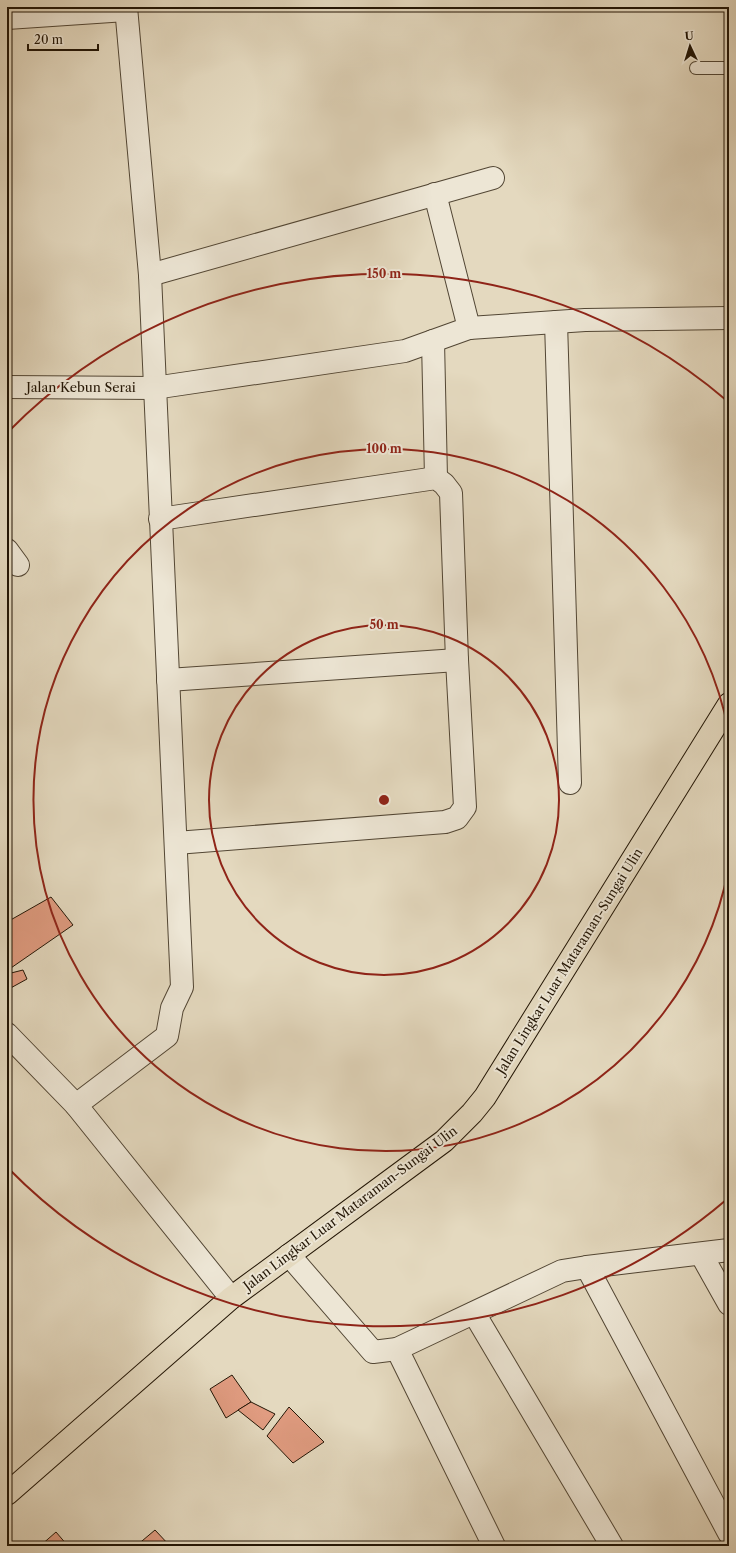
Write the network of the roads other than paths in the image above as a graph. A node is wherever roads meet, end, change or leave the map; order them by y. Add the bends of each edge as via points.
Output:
1 (126, 9) edge
2 (7, 18) edge
3 (696, 68) dead end
4 (729, 68) edge
5 (493, 178) dead end
6 (435, 194) junction
7 (150, 275) junction
8 (729, 318) edge
9 (556, 322) junction
10 (469, 328) junction
11 (433, 341) junction
12 (7, 387) edge
13 (154, 388) junction
14 (436, 478) junction
15 (160, 519) junction
16 (457, 660) junction
17 (168, 680) junction
18 (729, 704) edge
19 (570, 783) dead end
20 (176, 843) junction
21 (7, 1034) edge
22 (76, 1105) junction
23 (729, 1250) edge
24 (701, 1254) junction
25 (289, 1255) junction
26 (587, 1267) junction
27 (231, 1298) junction
28 (729, 1304) edge
29 (474, 1313) junction
30 (397, 1349) junction
31 (7, 1494) edge
32 (729, 1533) edge
33 (494, 1546) edge
34 (612, 1546) edge

1 - 2 street
1 - 7 street
3 - 4 lane
5 - 6 street
6 - 7 street
6 - 10 street
7 - 13 street
8 - 9 street, Jalan Kebun Serai
9 - 10 street, Jalan Kebun Serai
9 - 19 street
10 - 11 street, Jalan Kebun Serai
11 - 13 street, Jalan Kebun Serai via 405,351
11 - 14 street
12 - 13 street, Jalan Kebun Serai
13 - 15 street
14 - 15 street
14 - 16 street via 451,493
15 - 17 street
16 - 17 street
16 - 20 street via 465,807 457,818 445,822
17 - 20 street
18 - 25 main road, Jalan Lingkar Luar Mataraman-Sungai Ulin via 485,1097 444,1140
20 - 22 street via 182,987 172,1008 166,1036
21 - 22 street
22 - 27 street
23 - 24 street
24 - 26 street
24 - 28 street
25 - 27 main road, Jalan Lingkar Luar Mataraman-Sungai Ulin
25 - 30 street via 373,1352
26 - 29 street via 562,1272
26 - 32 street
27 - 31 main road, Jalan Lingkar Luar Mataraman-Sungai Ulin
29 - 30 street
29 - 34 street
30 - 33 street

